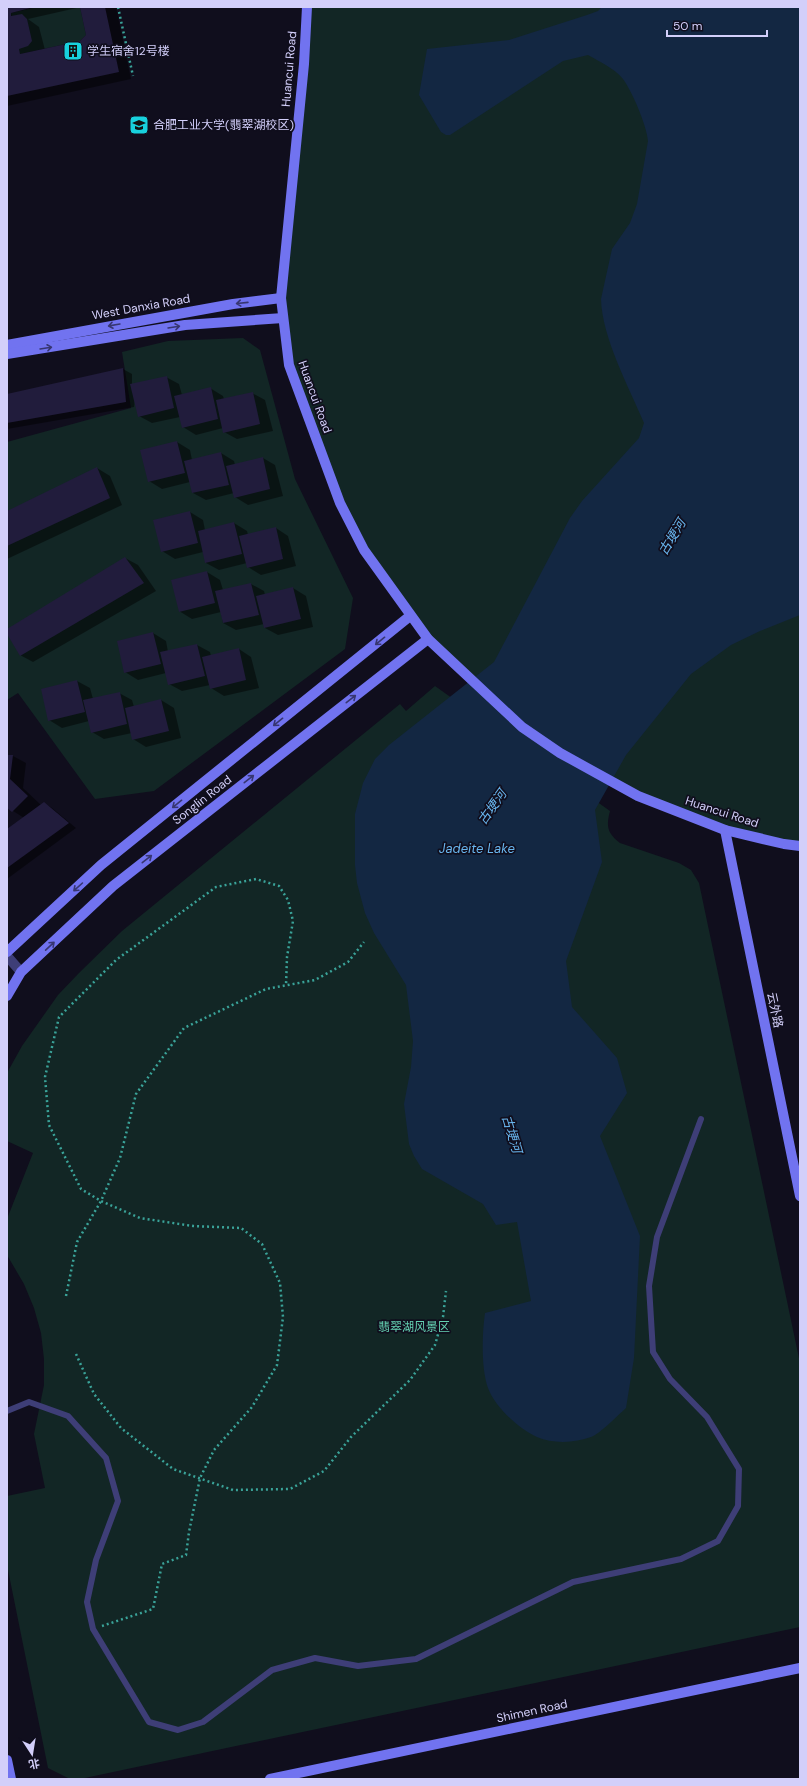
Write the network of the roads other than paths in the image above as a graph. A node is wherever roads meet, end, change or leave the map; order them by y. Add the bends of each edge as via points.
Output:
1 (307, 7) edge
2 (281, 298) junction
3 (283, 318) junction
4 (7, 345) edge
5 (7, 354) edge
6 (410, 616) junction
7 (428, 639) junction
8 (725, 830) junction
9 (800, 846) edge
10 (7, 952) edge
11 (7, 956) edge
12 (21, 972) junction
13 (9, 989) edge
14 (701, 1119) dead end
15 (800, 1196) edge
16 (7, 1411) edge
17 (800, 1668) edge
18 (7, 1760) edge
19 (11, 1779) edge
20 (270, 1779) edge

1 - 2 street, Huancui Road via 304,64
2 - 3 street, Huancui Road
2 -> 4 street, West Danxia Road via 233,304
5 -> 3 street, West Danxia Road via 185,325
3 - 6 street, Huancui Road via 289,365 340,503 364,550
6 - 7 street, Huancui Road
6 -> 10 street, Songlin Road via 102,865
7 - 8 street, Huancui Road via 522,727 560,753 638,796
12 -> 7 street, Songlin Road via 113,886
8 - 9 street, Huancui Road
8 - 15 street, 云外路
11 - 12 street
12 - 13 street, Songlin Road
14 - 16 lane via 657,1236 649,1286 653,1352 670,1379 707,1417 739,1469 738,1506 718,1541 681,1559 574,1582 416,1659 358,1666 315,1658 272,1670 203,1722 178,1730 149,1722 93,1629 87,1602 96,1560 118,1500 106,1458 68,1416 29,1402
17 - 20 street, Shimen Road
18 - 19 street

